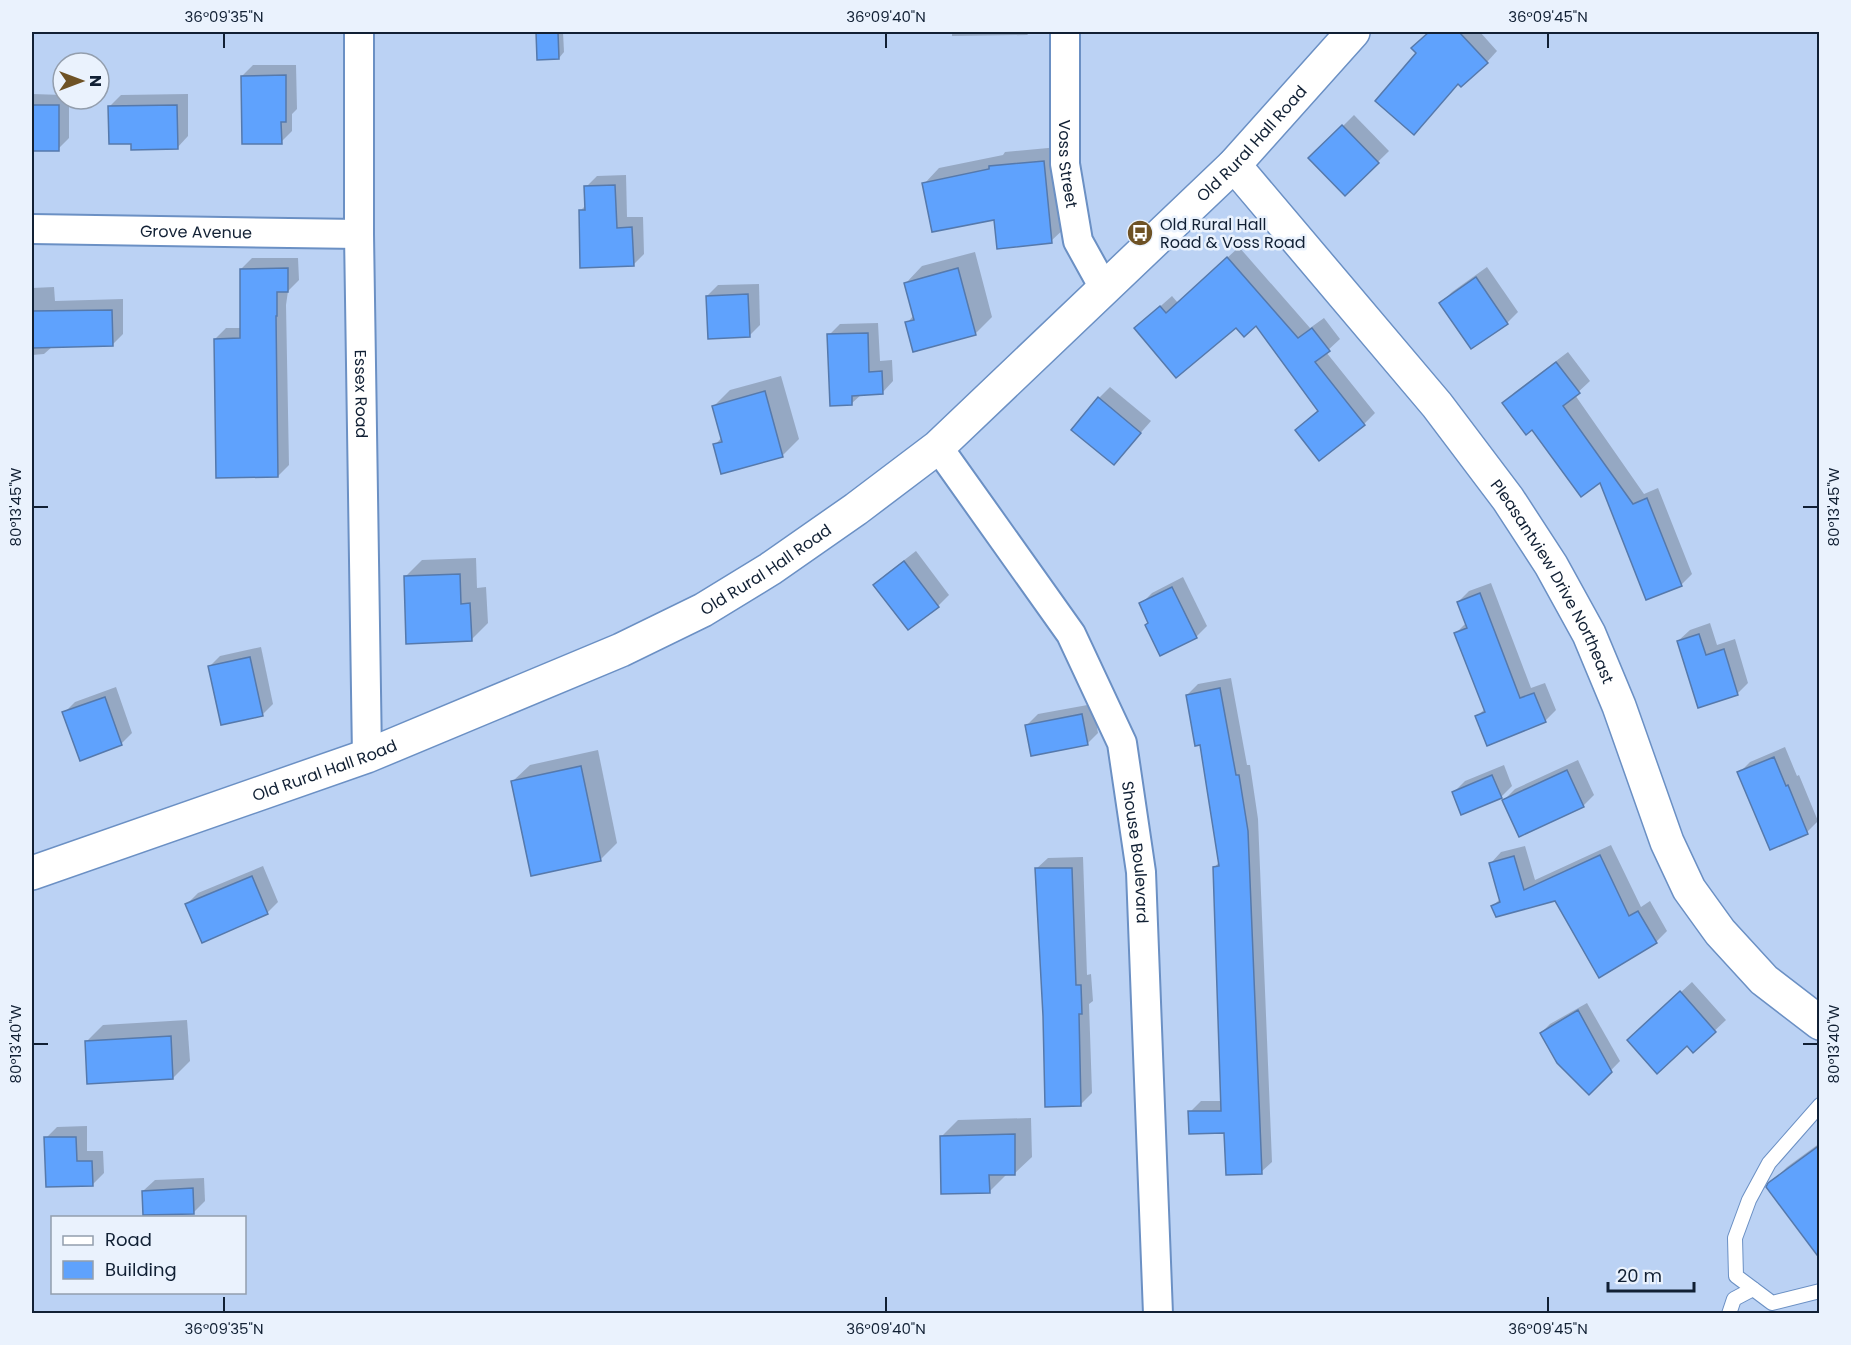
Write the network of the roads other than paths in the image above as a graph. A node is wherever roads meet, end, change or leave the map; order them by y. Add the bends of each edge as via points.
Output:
1 (359, 32) edge
2 (1065, 32) edge
3 (1353, 32) edge
4 (1234, 165) junction
5 (32, 229) edge
6 (359, 234) junction
7 (1104, 288) junction
8 (938, 447) junction
9 (367, 756) junction
10 (32, 873) edge
11 (1820, 1023) edge
12 (1820, 1105) edge
13 (1753, 1289) junction
14 (1820, 1291) edge
15 (1158, 1314) edge
16 (1729, 1314) edge

1 - 6 street, Essex Road
2 - 7 street, Voss Street via 1065,165 1078,241
3 - 4 main road, Old Rural Hall Road
4 - 7 main road, Old Rural Hall Road
4 - 11 main road, Pleasantview Drive Northeast via 1437,405 1508,499 1589,634 1667,842 1689,889 1720,932 1764,980
5 - 6 street, Grove Avenue
6 - 9 street, Essex Road
7 - 8 main road, Old Rural Hall Road
8 - 9 main road, Old Rural Hall Road via 780,562 703,610 621,650
8 - 15 street, Shouse Boulevard via 1071,634 1122,742 1141,872
9 - 10 main road, Old Rural Hall Road
12 - 13 lane via 1769,1162 1735,1238 1736,1276
13 - 14 lane via 1772,1303
13 - 16 lane via 1734,1299

